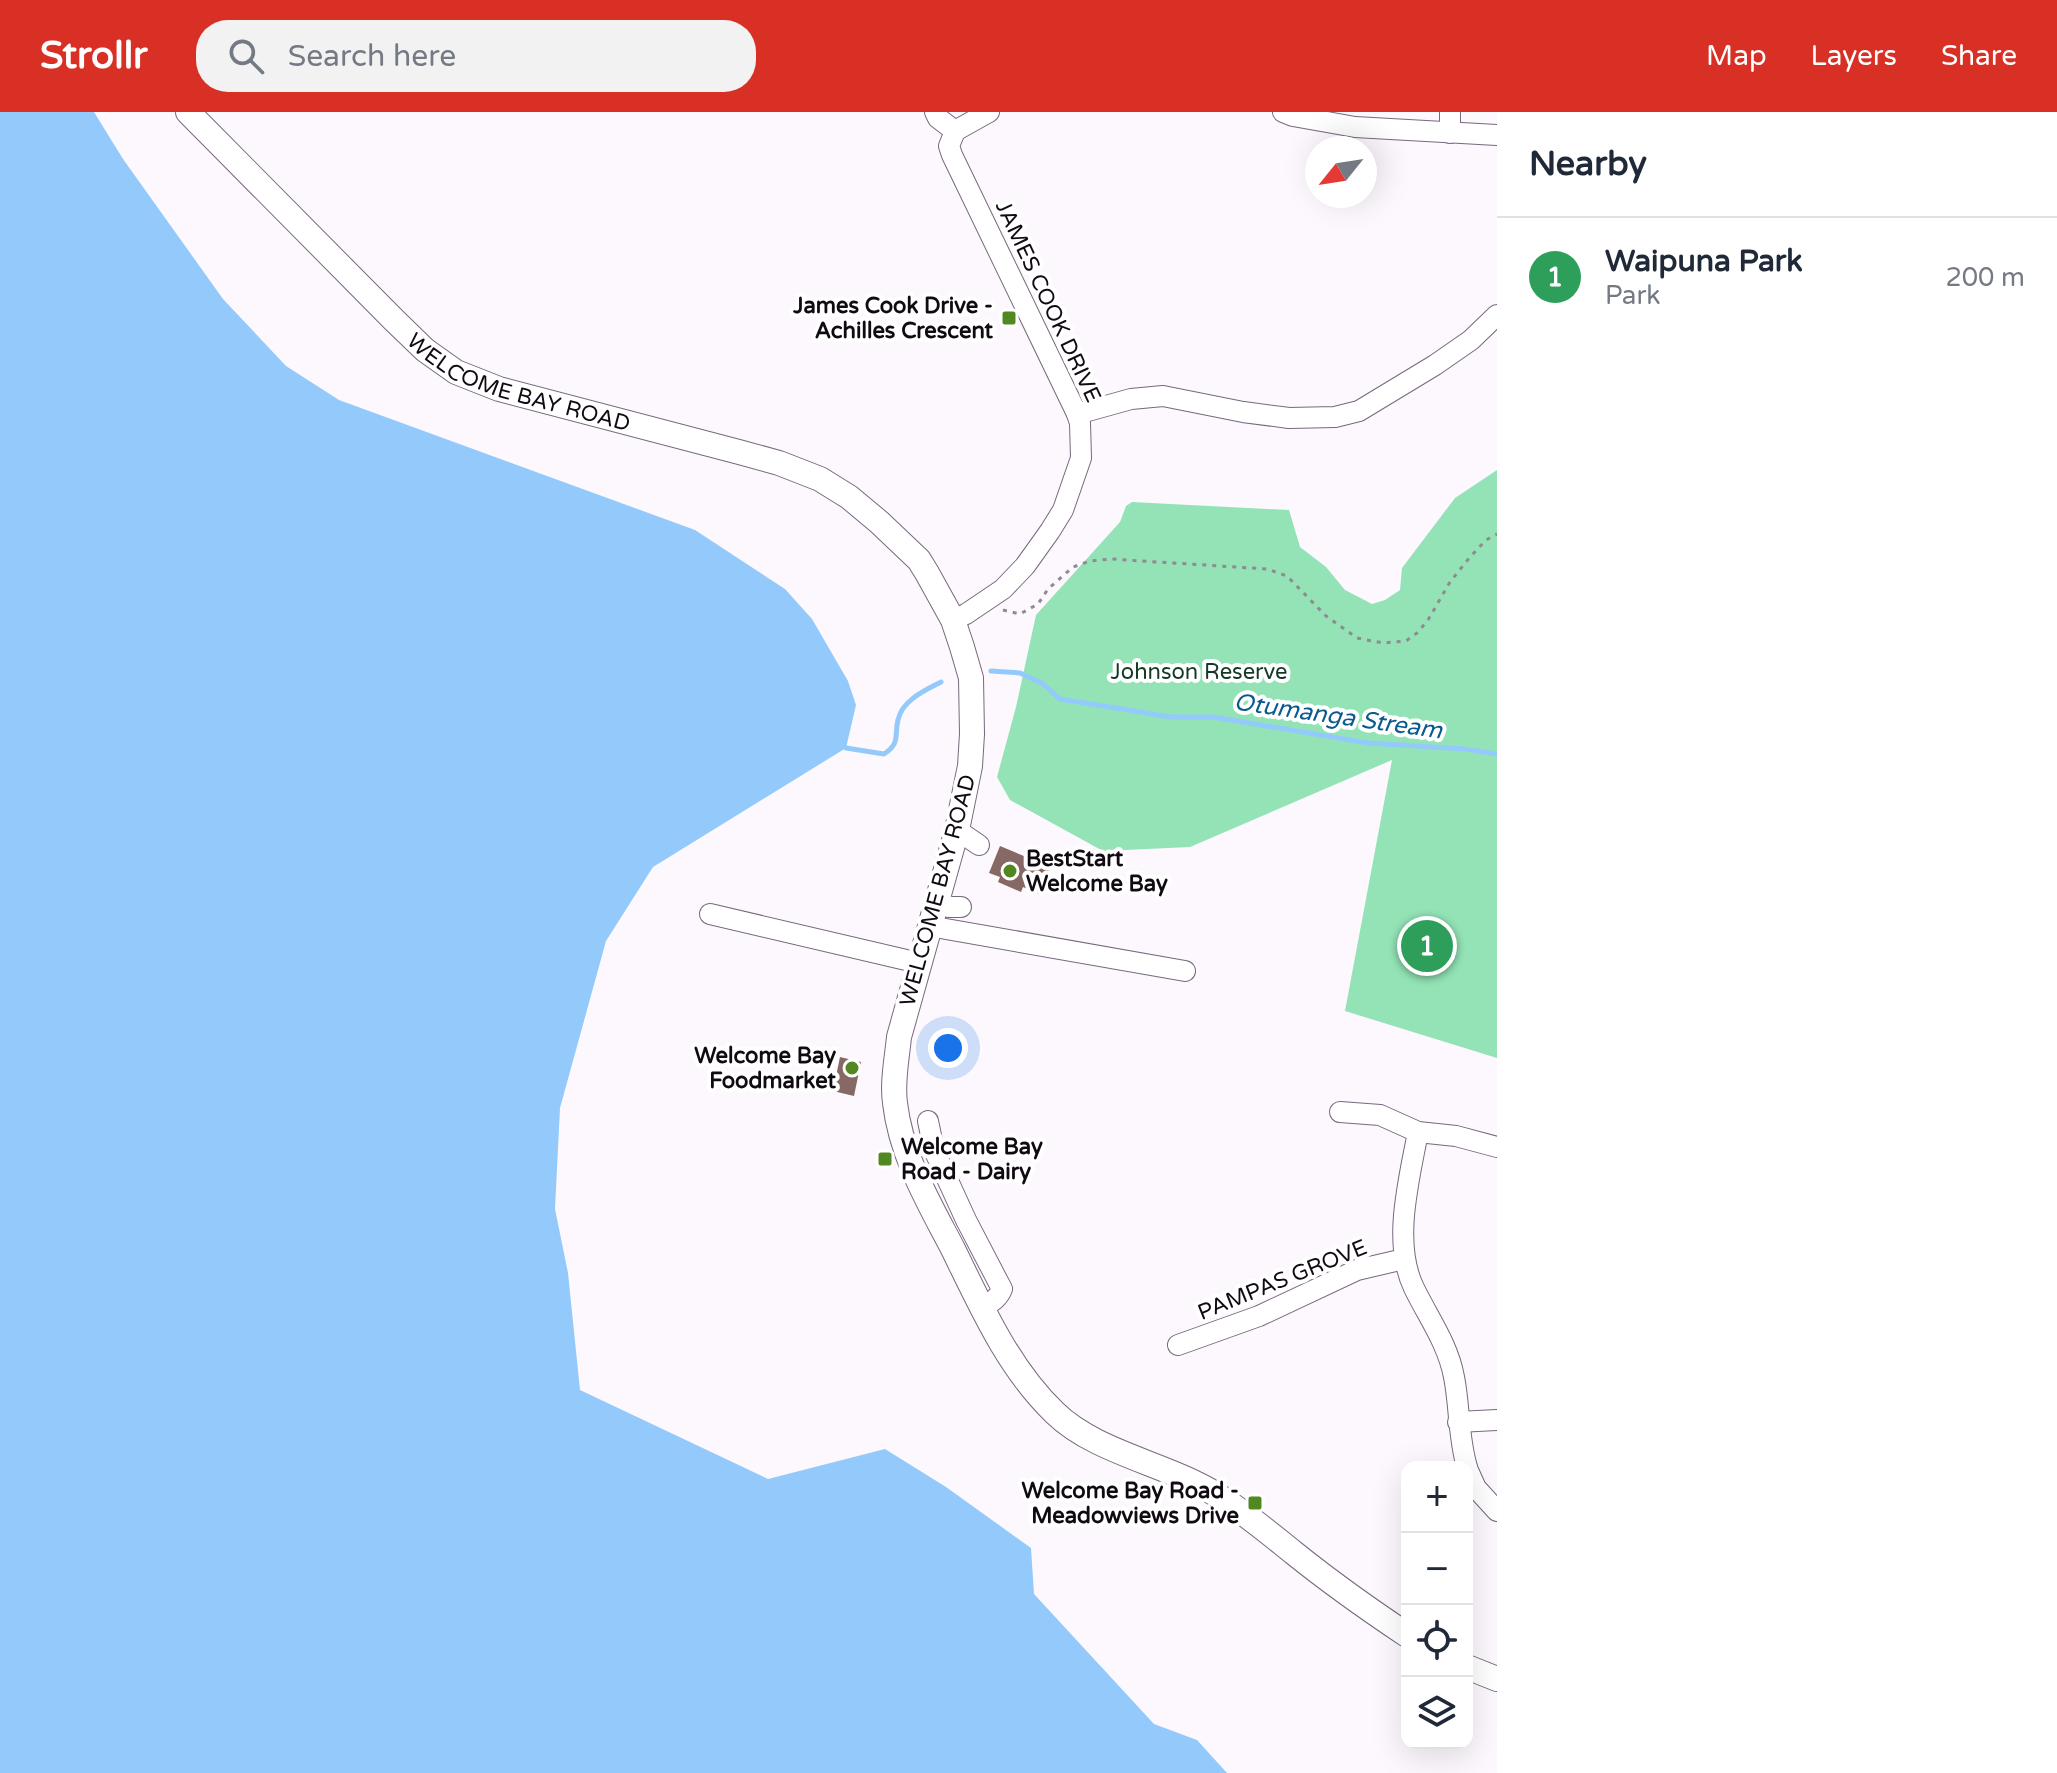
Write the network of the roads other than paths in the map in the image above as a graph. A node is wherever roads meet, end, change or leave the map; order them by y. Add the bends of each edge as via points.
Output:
1 (188, 112) edge
2 (935, 112) edge
3 (989, 112) edge
4 (1283, 112) edge
5 (1450, 122) edge
6 (955, 131) junction
7 (1497, 135) edge
8 (1497, 315) edge
9 (1077, 414) junction
10 (953, 620) junction
11 (957, 830) junction
12 (979, 845) dead end
13 (937, 900) junction
14 (961, 907) dead end
15 (710, 914) dead end
16 (929, 926) junction
17 (919, 963) junction
18 (1185, 971) dead end
19 (1340, 1112) dead end
20 (928, 1121) dead end
21 (1418, 1132) junction
22 (1497, 1147) edge
23 (1404, 1259) junction
24 (982, 1308) junction
25 (1178, 1345) dead end
26 (1497, 1420) edge
27 (1458, 1422) junction
28 (1465, 1461) edge
29 (1473, 1481) edge
30 (1497, 1511) edge
31 (1401, 1631) edge
32 (1473, 1669) edge
33 (1497, 1679) edge

1 - 10 main road, WELCOME BAY ROAD via 394,320 456,372 499,389 779,463 820,479 859,505 919,560
2 - 6 street
3 - 6 street
4 - 5 street via 1355,127
5 - 7 street
6 - 9 street, JAMES COOK DRIVE via 949,146 952,155
8 - 9 street via 1424,372 1359,411 1335,417 1289,418 1163,396
9 - 10 street, JAMES COOK DRIVE via 1081,458 1063,510 1015,578
10 - 11 main road, WELCOME BAY ROAD via 971,678 970,766
11 - 12 street
11 - 13 main road, WELCOME BAY ROAD
13 - 14 street
13 - 16 main road, WELCOME BAY ROAD
15 - 17 street
16 - 17 main road, WELCOME BAY ROAD
16 - 18 street
17 - 24 main road, WELCOME BAY ROAD via 899,1037 897,1113 906,1152
19 - 21 street via 1380,1115
20 - 24 street via 934,1150 1002,1289
21 - 22 street
21 - 23 street via 1403,1230
23 - 25 street, PAMPAS GROVE via 1357,1270 1269,1312
23 - 27 street via 1447,1351
24 - 31 main road, WELCOME BAY ROAD via 1015,1366 1066,1423 1214,1493
26 - 27 street
27 - 28 street
29 - 30 street
32 - 33 main road

